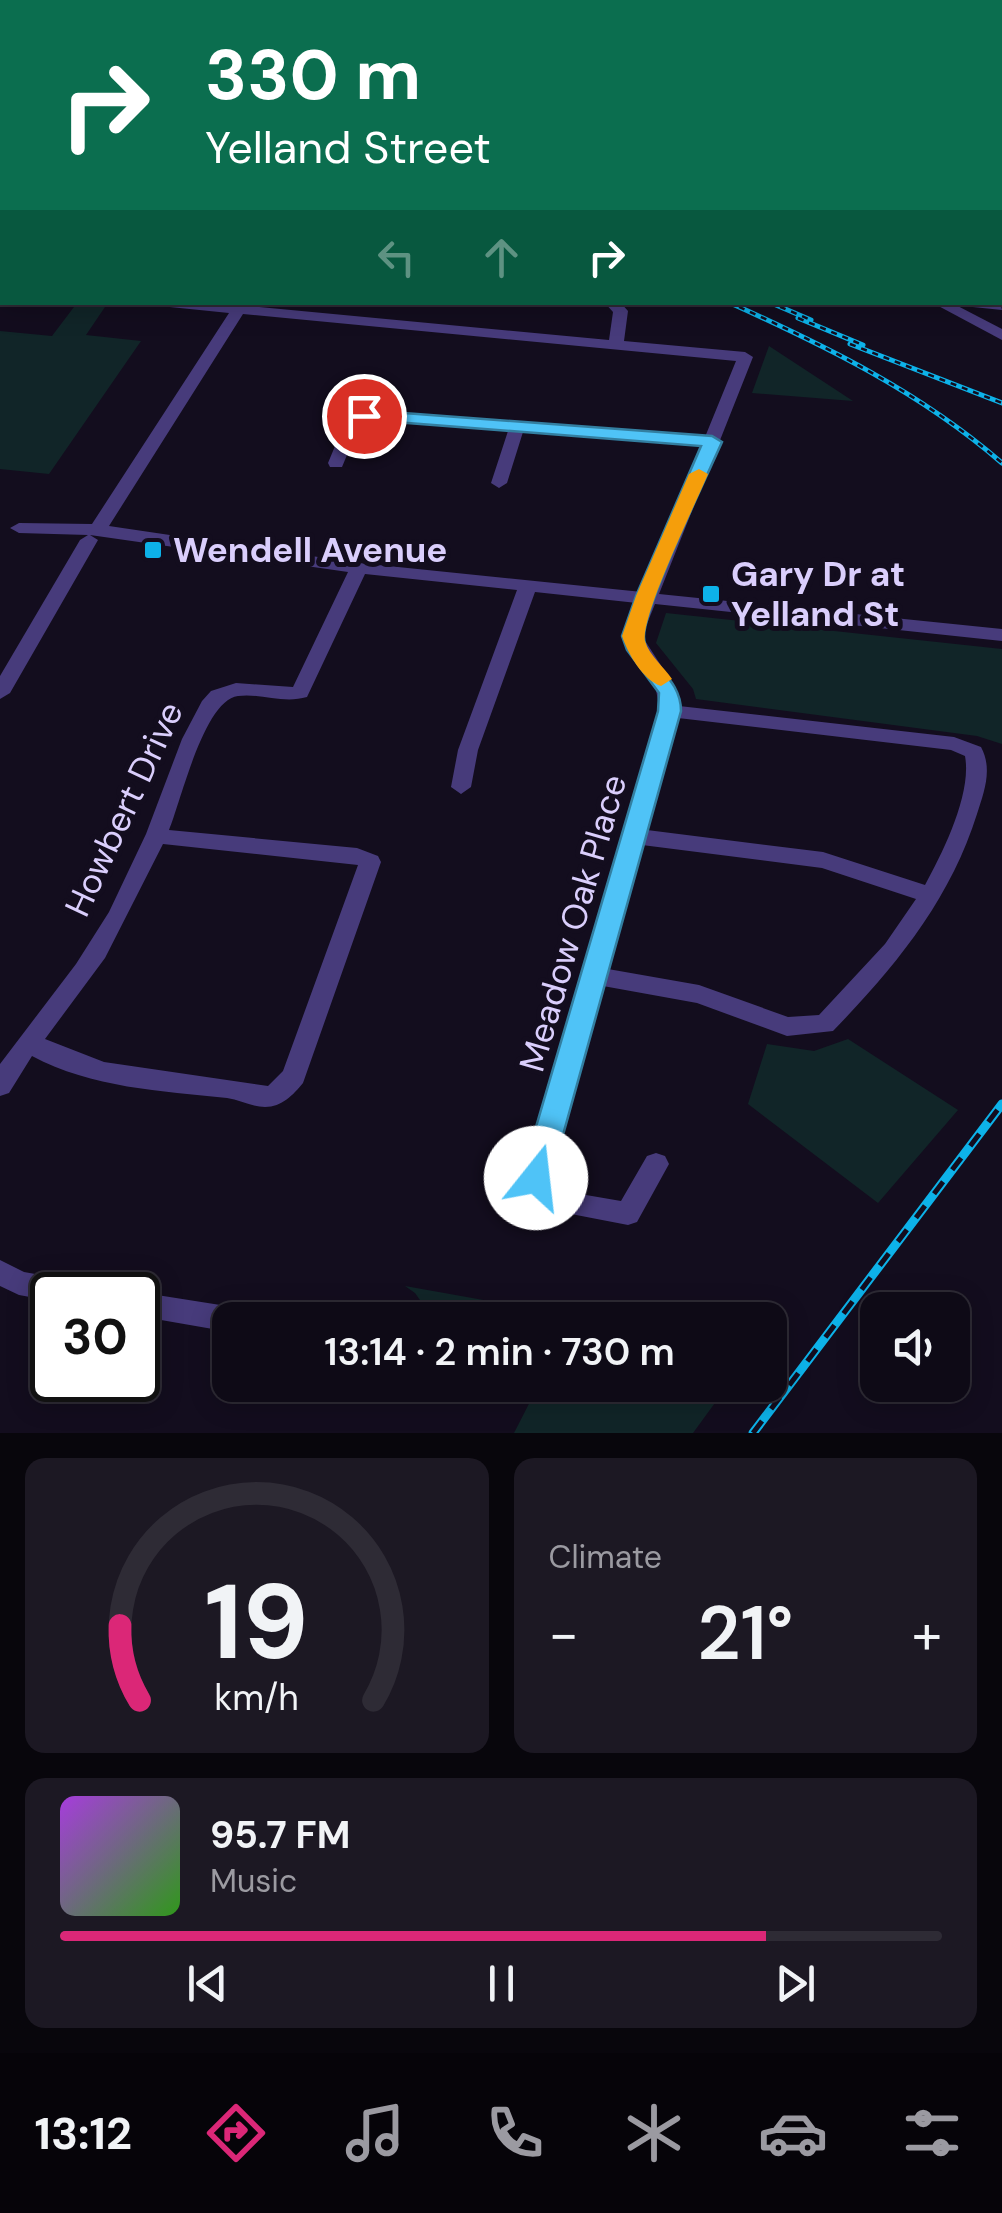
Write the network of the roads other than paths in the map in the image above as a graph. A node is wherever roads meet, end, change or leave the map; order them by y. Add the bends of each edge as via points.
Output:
1 (194, 305) edge
2 (615, 305) edge
3 (944, 305) edge
4 (239, 309) junction
5 (309, 309) edge
6 (1002, 335) edge
7 (616, 343) junction
8 (516, 430) junction
9 (712, 442) junction
10 (336, 463) dead end
11 (499, 483) dead end
12 (10, 526) edge
13 (98, 536) junction
14 (359, 568) junction
15 (528, 586) junction
16 (646, 596) junction
17 (1002, 636) edge
18 (0, 693) edge
19 (670, 711) junction
20 (460, 787) dead end
21 (156, 836) junction
22 (635, 836) junction
23 (932, 896) junction
24 (596, 976) junction
25 (28, 1042) junction
26 (0, 1086) edge
27 (656, 1164) dead end
28 (0, 1272) edge
29 (30, 1286) edge
30 (160, 1308) edge
31 (212, 1316) edge

1 - 4 street
2 - 7 street via 622,318
3 - 6 street
4 - 5 street
4 - 13 street
5 - 7 street
7 - 9 street via 746,357
8 - 9 street
8 - 10 street via 364,416 353,422
8 - 11 street
9 - 16 street
12 - 13 street
13 - 14 street
13 - 18 street
14 - 15 street
14 - 21 street, Howbert Drive via 300,693 240,689 220,694 204,710
15 - 16 street
15 - 20 street
16 - 17 street
16 - 19 street via 633,636 670,693
19 - 22 street, Meadow Oak Place
19 - 23 street via 954,744 974,752 980,766 961,837
21 - 25 street, Howbert Drive via 74,986
21 - 25 street via 370,862 294,1076 279,1095 262,1099 242,1090 88,1070
22 - 23 street via 823,860
22 - 24 street, Meadow Oak Place
23 - 24 street via 882,967 825,1024 787,1027 699,994
24 - 27 street, Meadow Oak Place via 536,1178 549,1200 628,1214
25 - 26 street, Howbert Drive
28 - 29 street
30 - 31 street

